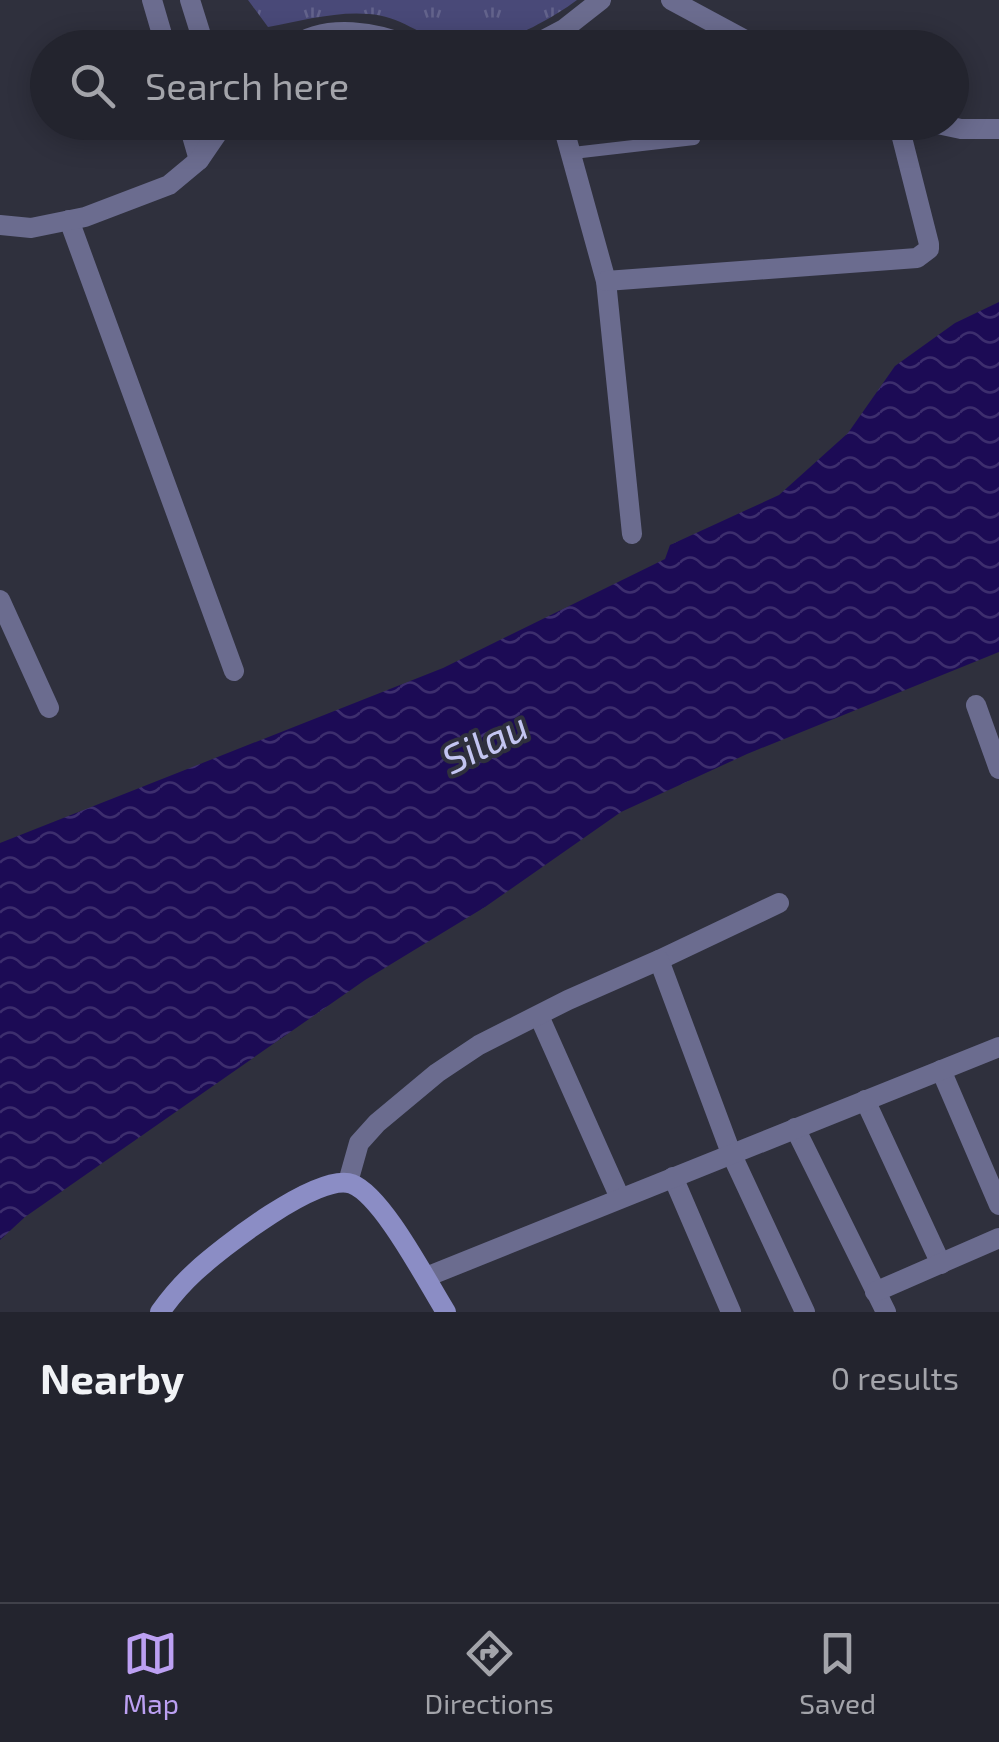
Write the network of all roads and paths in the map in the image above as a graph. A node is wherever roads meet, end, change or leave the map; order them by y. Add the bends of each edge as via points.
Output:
1 (152, 0) edge
2 (190, 0) edge
3 (601, 0) edge
4 (671, 0) edge
5 (161, 30) edge
6 (199, 30) edge
7 (561, 30) edge
8 (727, 30) edge
9 (969, 129) edge
10 (999, 129) edge
11 (193, 140) edge
12 (213, 140) edge
13 (569, 140) edge
14 (686, 140) edge
15 (903, 140) edge
16 (574, 154) junction
17 (199, 160) junction
18 (68, 220) junction
19 (0, 225) edge
20 (606, 281) junction
21 (632, 534) dead end
22 (0, 600) edge
23 (234, 671) dead end
24 (976, 706) dead end
25 (49, 708) dead end
26 (999, 769) edge
27 (779, 903) dead end
28 (659, 960) junction
29 (539, 1016) junction
30 (999, 1046) edge
31 (941, 1070) junction
32 (865, 1100) junction
33 (795, 1128) junction
34 (731, 1153) junction
35 (672, 1177) junction
36 (348, 1182) junction
37 (620, 1198) junction
38 (999, 1205) edge
39 (999, 1238) edge
40 (941, 1264) junction
41 (426, 1277) junction
42 (878, 1305) edge
43 (160, 1312) edge
44 (446, 1312) edge
45 (731, 1312) edge
46 (805, 1312) edge

1 - 5 street
2 - 6 street
3 - 7 street
4 - 8 street
9 - 10 street
11 - 17 street
12 - 17 street
13 - 16 street
14 - 16 lane
15 - 20 street via 928,236 922,256
16 - 20 street
17 - 18 street via 170,184
18 - 19 street via 32,228
18 - 23 street
20 - 21 street
22 - 25 street
24 - 26 street
27 - 28 street
28 - 29 street
28 - 34 street
29 - 36 street via 437,1072 377,1123 359,1143
29 - 37 street
30 - 31 street
31 - 32 street
31 - 38 street
32 - 33 street
32 - 40 street
33 - 34 street
33 - 42 street
34 - 35 street
34 - 46 street
35 - 37 street
35 - 45 street
36 - 41 main road via 372,1199
36 - 43 main road via 302,1196 239,1238 195,1272
37 - 41 street
39 - 40 street
40 - 42 street
41 - 44 main road

